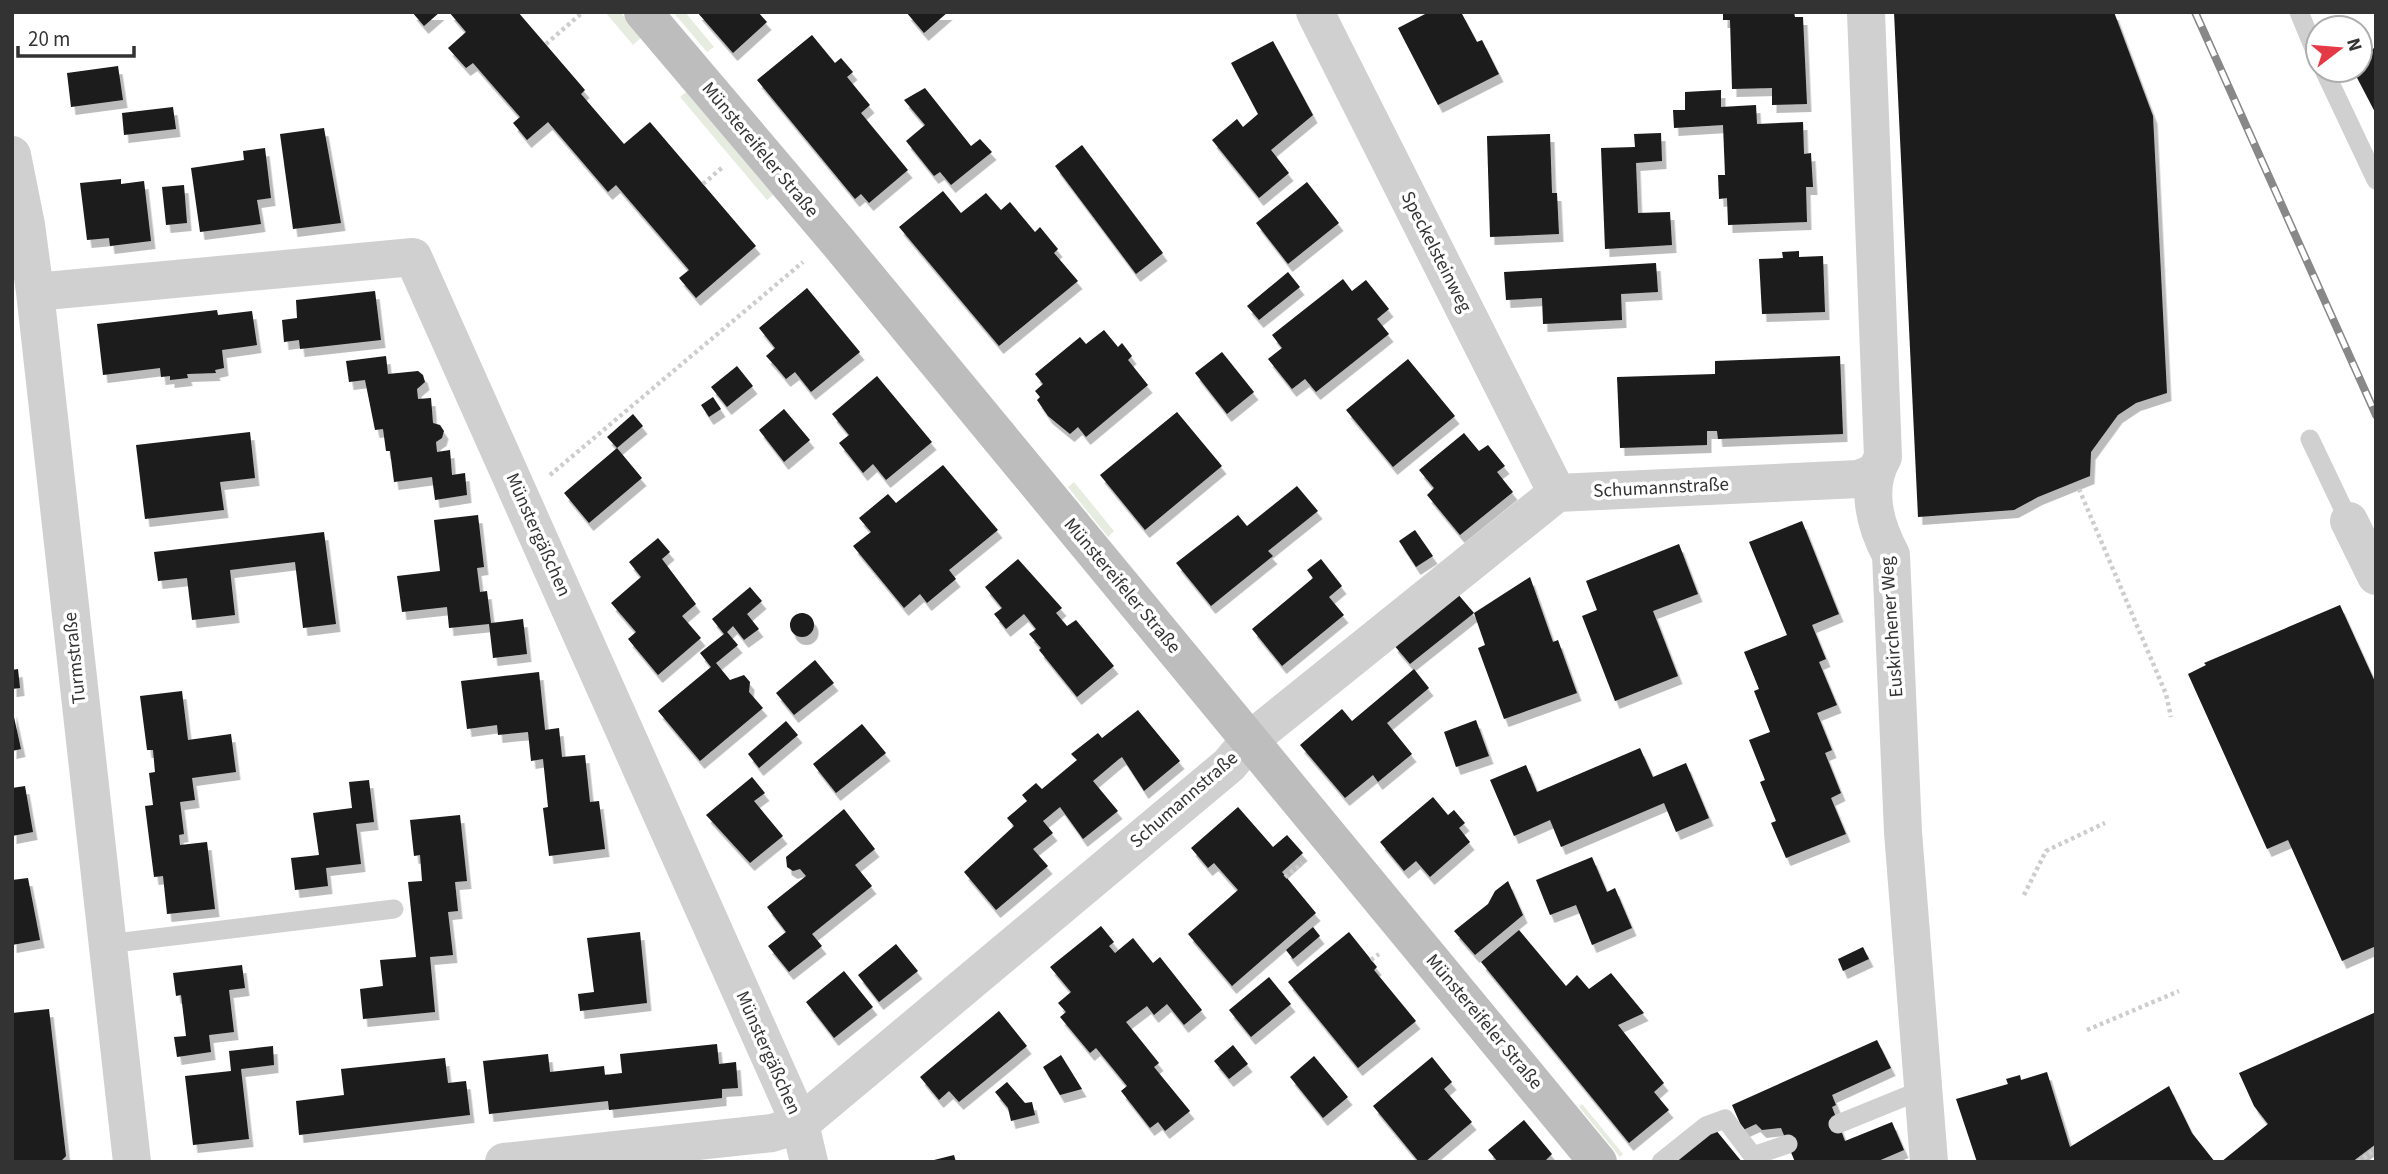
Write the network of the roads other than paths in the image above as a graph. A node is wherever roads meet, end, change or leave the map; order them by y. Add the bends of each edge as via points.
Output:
1 (643, 12) edge
2 (1315, 12) edge
3 (1867, 12) edge
4 (2331, 84) edge
5 (14, 172) edge
6 (2376, 180) edge
7 (35, 292) junction
8 (2310, 439) dead end
9 (1874, 473) junction
10 (1557, 493) junction
11 (2349, 521) joint
12 (2376, 576) edge
13 (1250, 740) junction
14 (394, 909) dead end
15 (107, 944) junction
16 (1924, 1090) junction
17 (800, 1124) junction
18 (1838, 1124) dead end
19 (1788, 1144) dead end
20 (132, 1162) edge
21 (505, 1162) edge
22 (809, 1162) edge
23 (1598, 1162) edge
24 (1661, 1162) edge
25 (1929, 1162) edge

1 - 13 main road, Münstereifeler Straße
2 - 10 street, Speckelsteinweg
3 - 9 street, Euskirchener Weg via 1883,457
4 - 6 lane
5 - 7 street, Turmstraße
7 - 15 street, Turmstraße
7 - 17 street, Münstergäßchen via 413,257
8 - 11 lane
9 - 10 street, Schumannstraße via 1859,479
9 - 16 street, Euskirchener Weg via 1877,527 1891,555 1903,831
10 - 13 street, Schumannstraße
11 - 12 street
13 - 17 street, Schumannstraße via 1229,765
13 - 23 main road, Münstereifeler Straße
14 - 15 lane
15 - 20 street, Turmstraße
16 - 18 lane
16 - 25 street, Euskirchener Weg
17 - 21 street, Schumannstraße via 772,1133
17 - 22 street, Münstergäßchen
19 - 24 lane via 1753,1156 1725,1119 1706,1126

